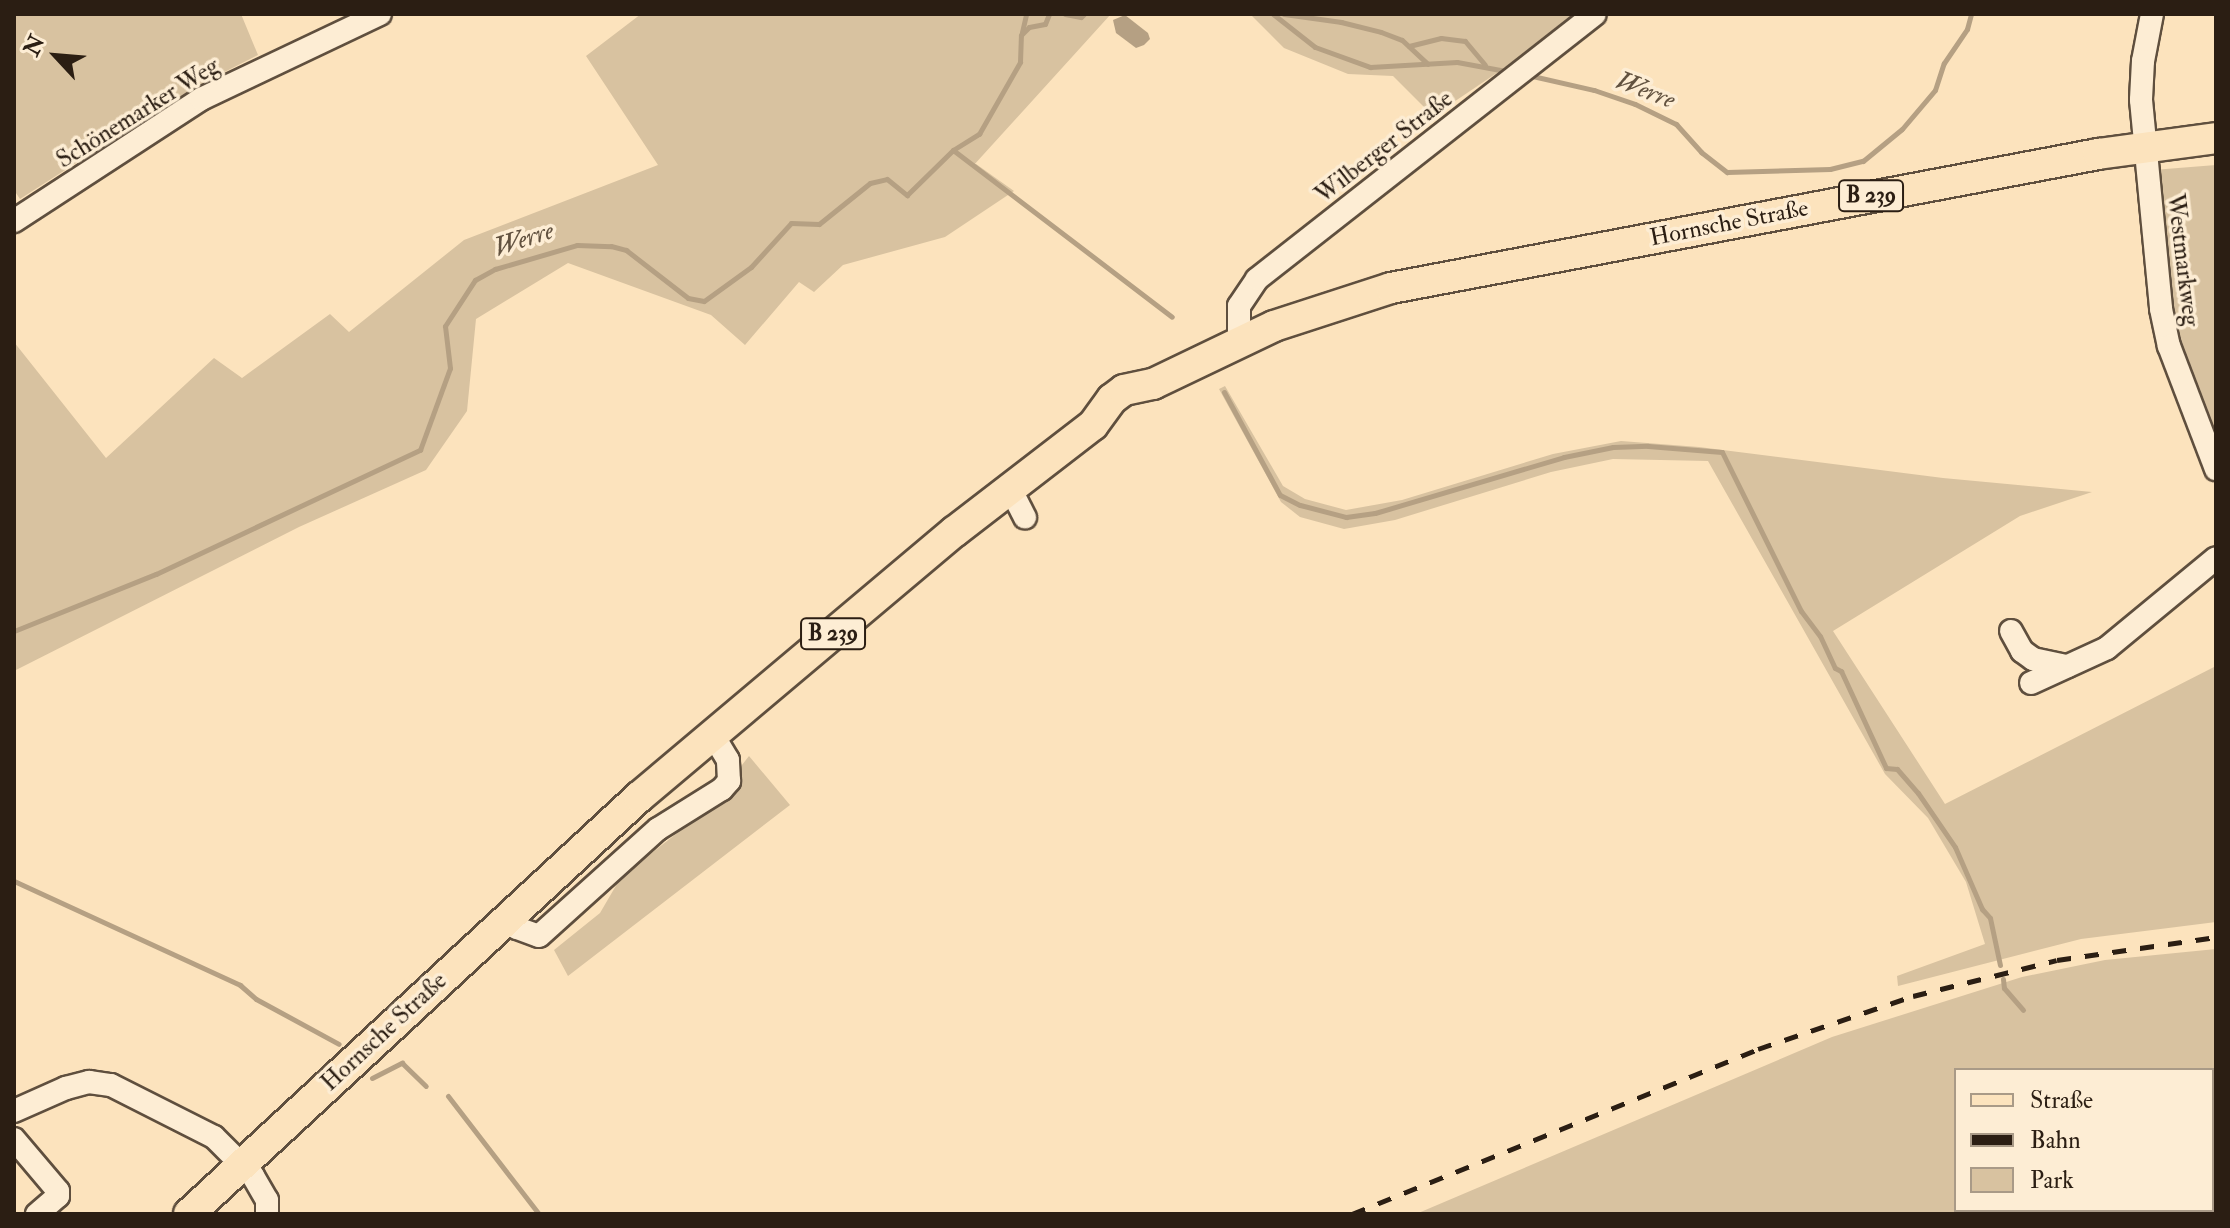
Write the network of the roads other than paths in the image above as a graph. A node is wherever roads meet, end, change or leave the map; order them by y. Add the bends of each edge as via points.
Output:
1 (380, 14) edge
2 (1595, 14) edge
3 (2152, 14) edge
4 (2216, 138) edge
5 (2143, 146) junction
6 (15, 218) edge
7 (1239, 340) junction
8 (2216, 469) edge
9 (1010, 488) junction
10 (1025, 517) dead end
11 (2216, 558) edge
12 (2011, 631) dead end
13 (2067, 666) junction
14 (2031, 683) dead end
15 (713, 735) junction
16 (507, 918) junction
17 (14, 1111) edge
18 (14, 1139) edge
19 (242, 1163) junction
20 (37, 1214) edge
21 (189, 1214) edge
22 (267, 1214) edge

1 - 6 street, Schönemarker Weg via 201,99
2 - 7 street, Wilberger Straße via 1257,279 1239,306
3 - 5 street, Westmarkweg via 2143,61
4 - 5 main road, Hornsche Straße / B 239
5 - 7 main road, Hornsche Straße / B 239 via 1805,218 1526,260 1353,298
5 - 8 street, Westmarkweg via 2166,334
7 - 9 main road, B 239 via 1153,384 1124,390 1093,425
9 - 10 street
9 - 15 main road, B 239 via 936,559
11 - 13 street via 2107,648
12 - 13 street via 2033,659
13 - 14 street
15 - 16 main road, Hornsche Straße / B 239
15 - 16 street via 728,760 729,781 722,789 658,829 539,936
16 - 19 main road, Hornsche Straße / B 239 via 397,1030
17 - 19 street via 66,1088 89,1082 111,1085 214,1137
18 - 20 street via 58,1191
19 - 21 main road, Hornsche Straße / B 239
19 - 22 street via 267,1200

